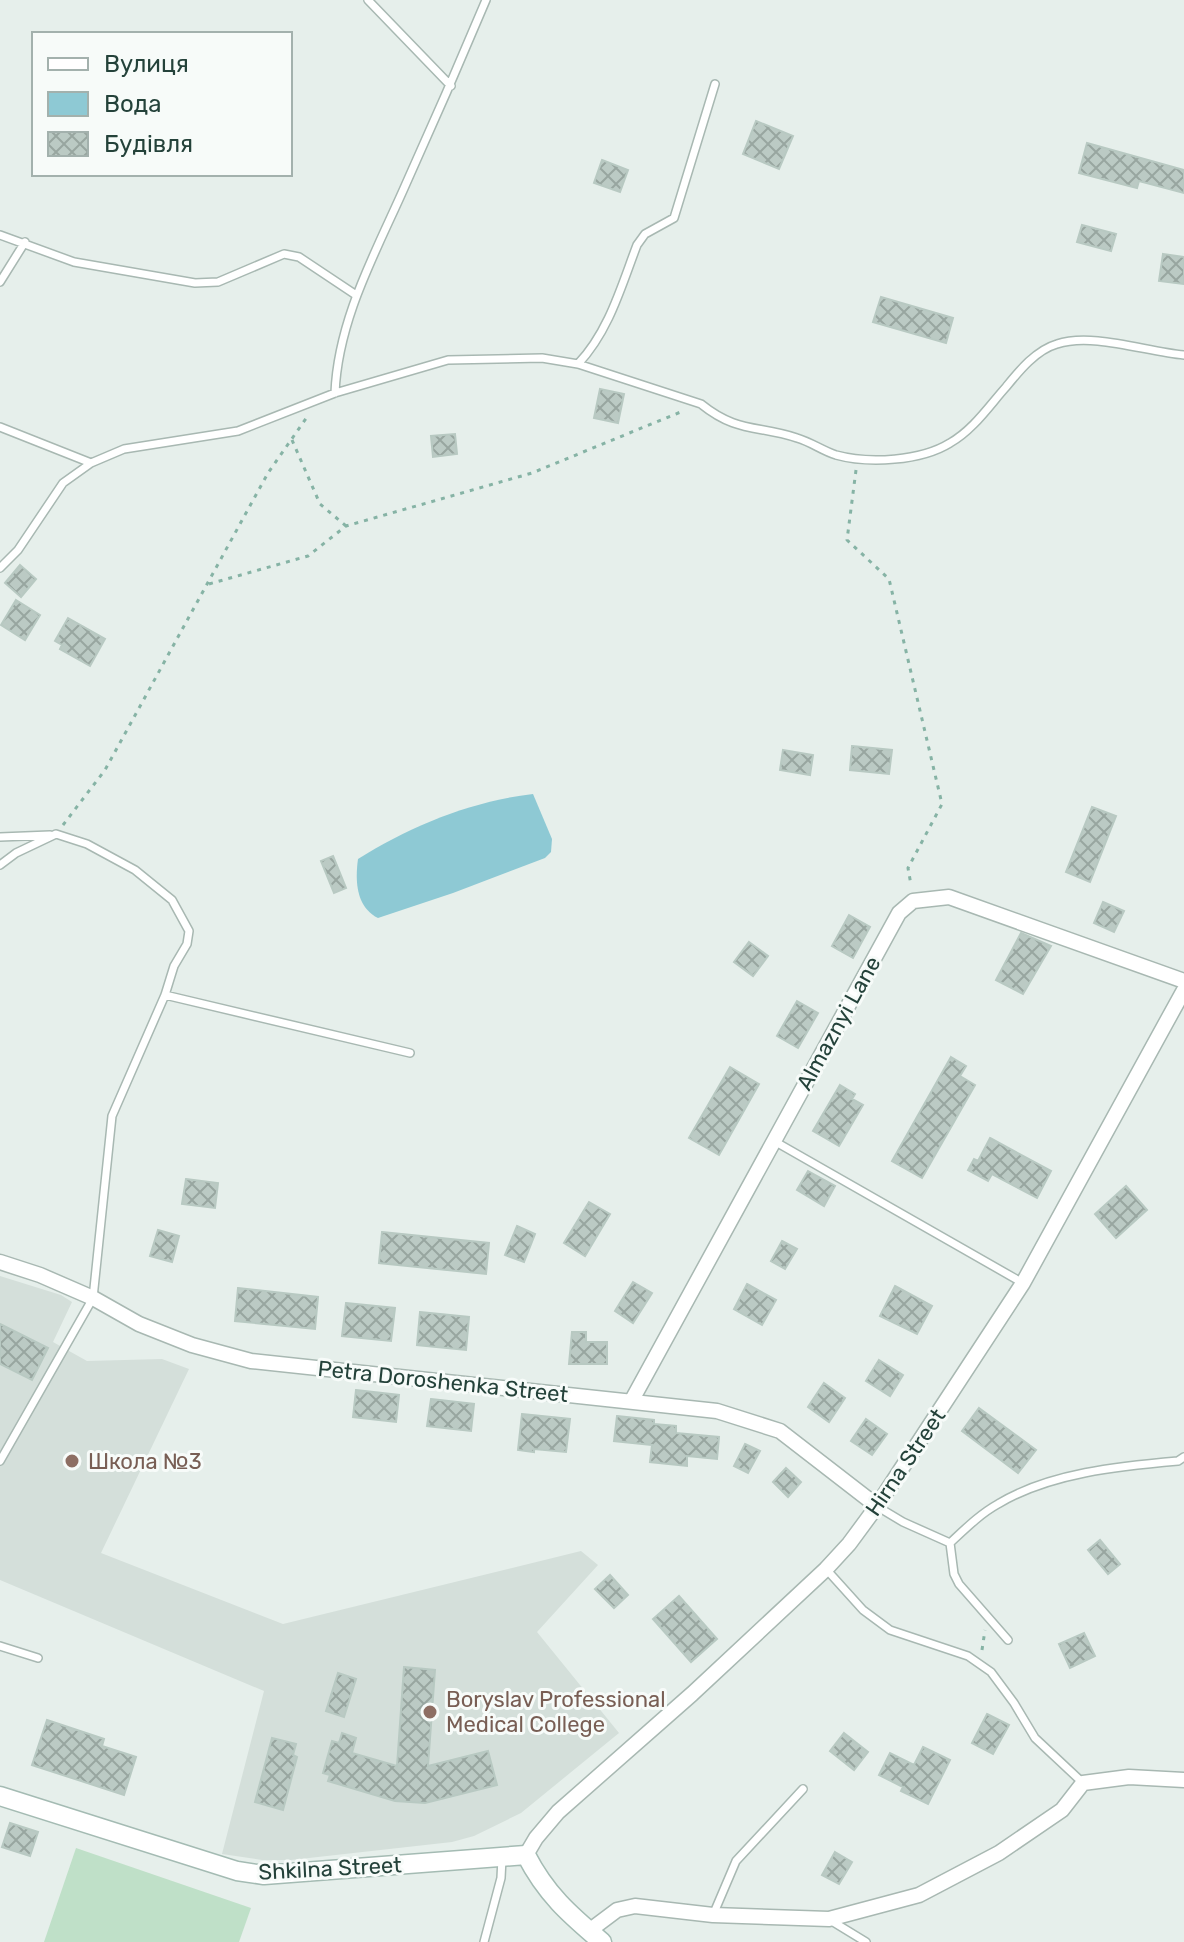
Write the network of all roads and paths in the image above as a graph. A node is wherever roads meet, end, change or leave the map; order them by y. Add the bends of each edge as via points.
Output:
1 (368, 0) edge
2 (486, 0) edge
3 (715, 84) dead end
4 (451, 86) junction
5 (0, 235) edge
6 (25, 242) junction
7 (0, 282) edge
8 (356, 295) junction
9 (1184, 355) edge
10 (578, 364) junction
11 (335, 393) junction
12 (318, 399) junction
13 (701, 404) junction
14 (0, 427) edge
15 (292, 440) junction
16 (857, 459) junction
17 (91, 463) junction
18 (346, 526) junction
19 (0, 568) edge
20 (209, 584) junction
21 (56, 834) junction
22 (0, 837) edge
23 (0, 865) edge
24 (913, 901) junction
25 (1184, 981) edge
26 (1184, 990) edge
27 (165, 995) junction
28 (410, 1053) dead end
29 (772, 1140) junction
30 (0, 1262) edge
31 (1023, 1283) junction
32 (93, 1298) junction
33 (632, 1400) junction
34 (1184, 1457) edge
35 (0, 1461) edge
36 (877, 1506) junction
37 (950, 1543) junction
38 (826, 1569) junction
39 (987, 1618) junction
40 (1008, 1640) dead end
41 (0, 1646) edge
42 (38, 1658) dead end
43 (991, 1672) junction
44 (1184, 1780) edge
45 (1083, 1783) junction
46 (803, 1789) dead end
47 (0, 1796) edge
48 (526, 1855) junction
49 (502, 1856) junction
50 (713, 1915) junction
51 (829, 1919) junction
52 (596, 1937) edge
53 (484, 1942) edge
54 (866, 1942) edge

1 - 4 lane
2 - 4 lane
3 - 10 lane via 674,218 645,234 637,245 604,330
4 - 8 lane
5 - 6 lane
6 - 7 lane
6 - 8 lane via 74,262 195,283 218,282 284,254 299,257
8 - 11 lane via 336,366
9 - 16 lane via 1083,341 1054,344 1019,371 949,444 897,458
10 - 11 lane via 542,358 448,360
10 - 13 lane
11 - 12 lane
12 - 15 path
12 - 17 lane via 238,431 124,449
13 - 16 lane via 733,425 793,437
13 - 18 path via 532,473
14 - 17 lane
15 - 18 path via 320,504
15 - 20 path via 268,473
16 - 24 path via 847,540 889,579 942,804 908,868
17 - 19 lane via 63,483
18 - 20 path via 308,556
20 - 21 path via 105,770
21 - 22 lane
21 - 23 lane
21 - 27 lane via 135,870 172,900 189,931
24 - 25 street via 949,897
24 - 29 street, Almaznyi Lane via 899,913
26 - 31 street, Hirna Street
27 - 28 lane
27 - 32 lane via 112,1116
29 - 31 lane
29 - 33 street, Almaznyi Lane
30 - 32 street, Petra Doroshenka Street
31 - 36 street, Hirna Street
32 - 33 street, Petra Doroshenka Street via 139,1324 251,1361
32 - 35 lane
33 - 36 street, Petra Doroshenka Street via 717,1411 780,1431
34 - 37 lane via 1038,1486 997,1504
36 - 37 lane
36 - 38 street, Hirna Street
37 - 39 lane via 954,1574
38 - 43 lane via 863,1610 890,1630 968,1656
38 - 48 street, Hirna Street via 558,1812
39 - 40 lane
39 - 43 path via 982,1650
41 - 42 lane
43 - 45 lane via 1035,1738
44 - 45 street via 1129,1777
45 - 51 street via 1062,1810 971,1870 919,1895
46 - 50 lane via 736,1861
47 - 49 street, Shkilna Street via 264,1875
48 - 49 street, Shkilna Street
48 - 52 street via 558,1904
49 - 53 lane
50 - 51 street
50 - 52 street via 635,1906 617,1910
51 - 54 lane

